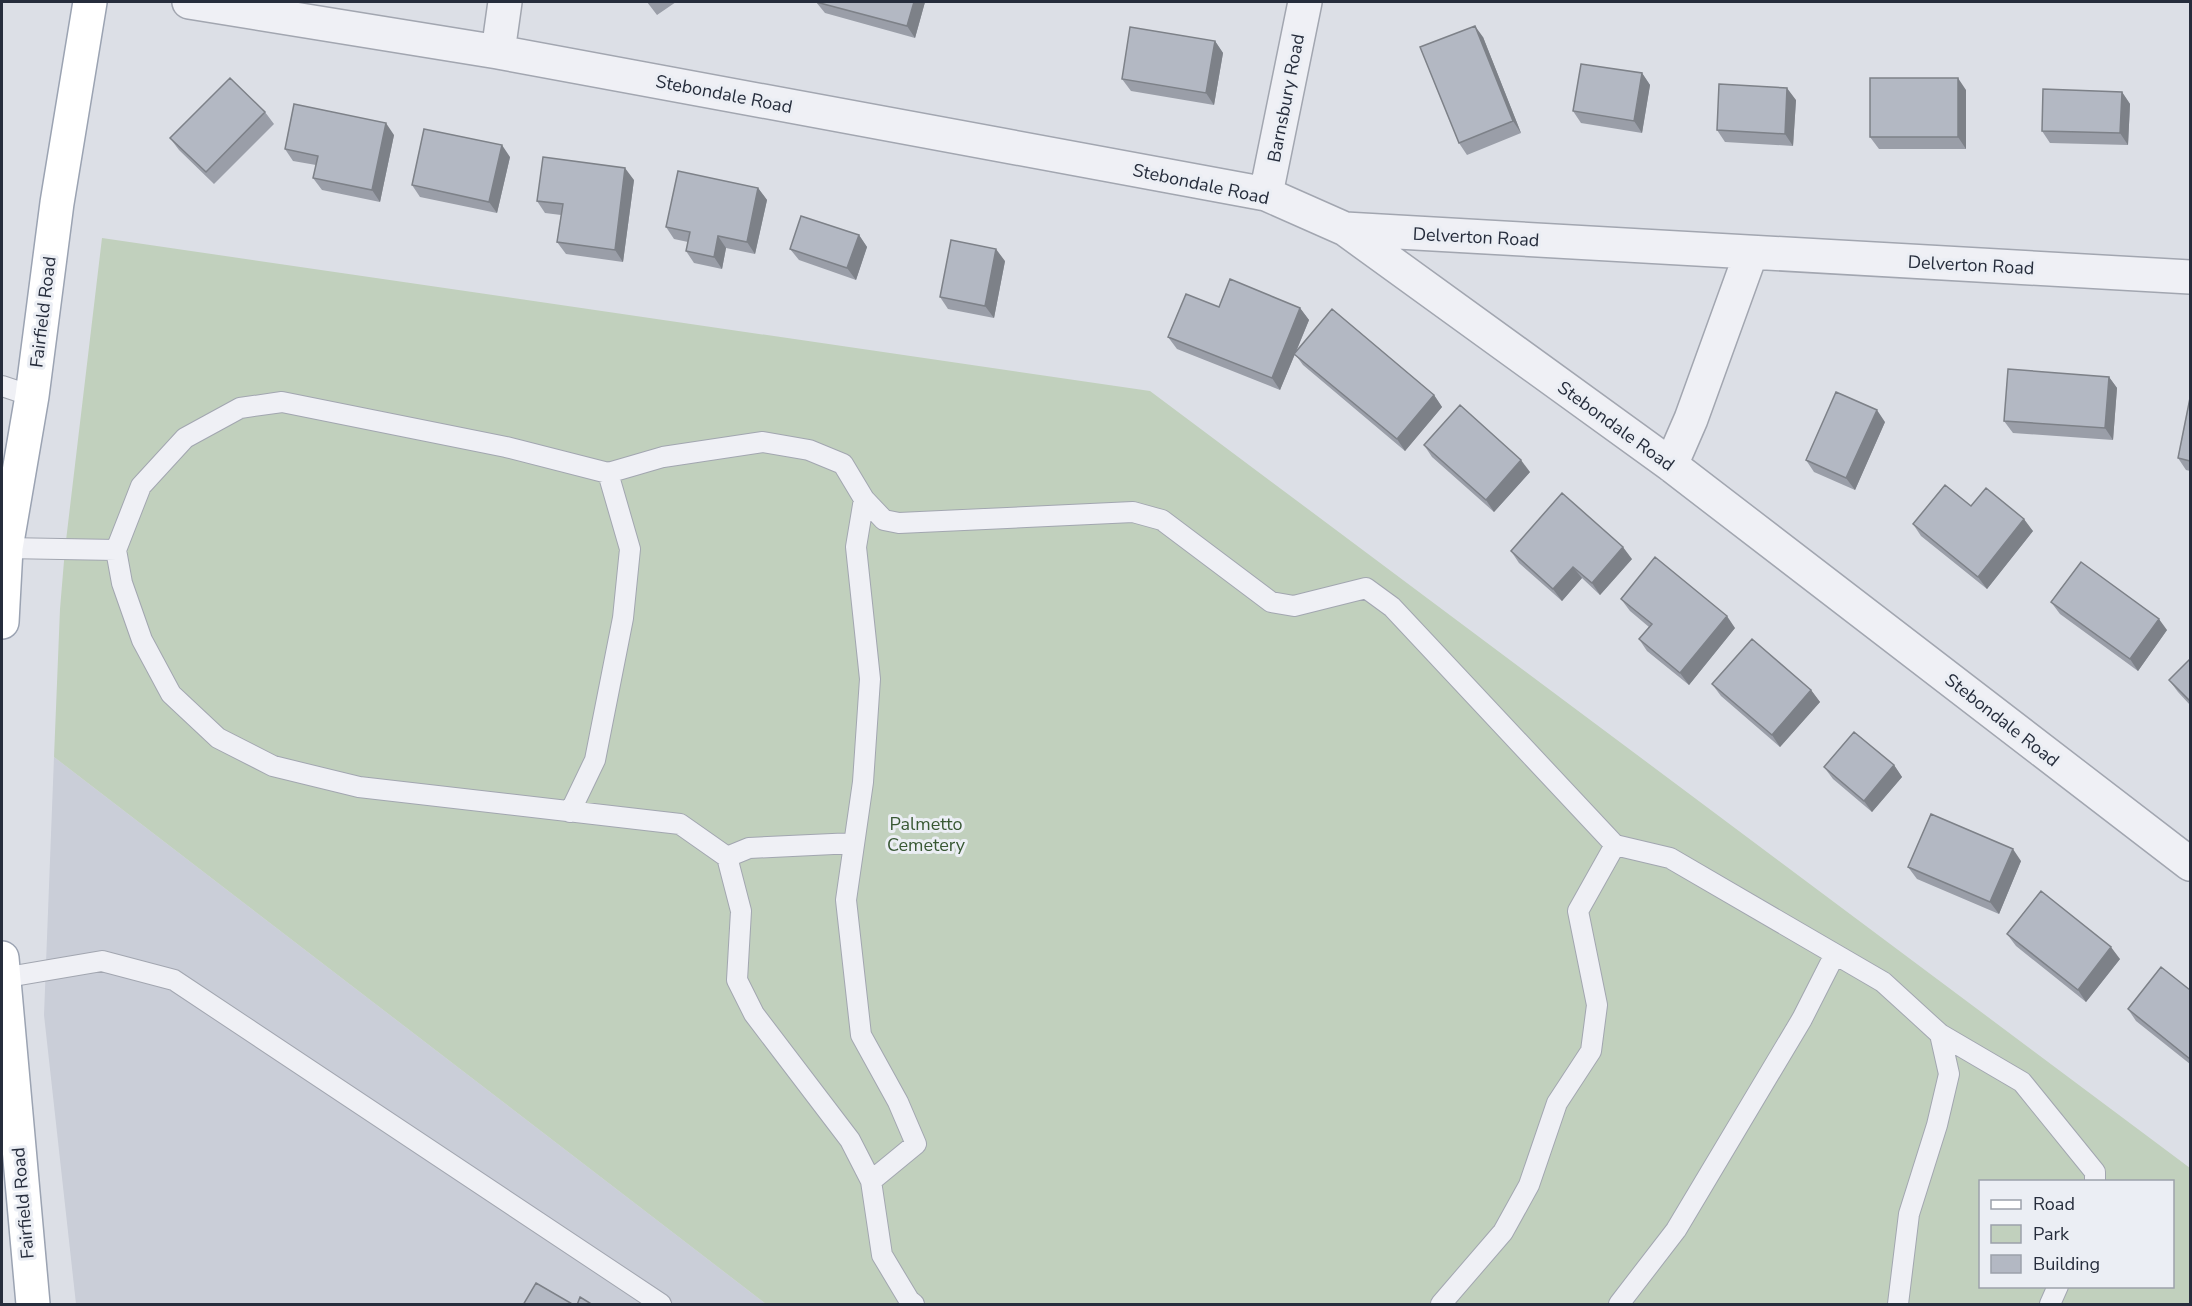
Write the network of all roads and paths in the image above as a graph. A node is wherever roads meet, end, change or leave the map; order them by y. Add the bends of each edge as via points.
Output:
1 (90, 2) edge
2 (189, 2) edge
3 (505, 2) edge
4 (1305, 2) edge
5 (498, 52) junction
6 (1266, 194) junction
7 (1345, 230) junction
8 (1751, 253) junction
9 (2190, 277) edge
10 (2, 386) edge
11 (32, 396) junction
12 (1671, 465) junction
13 (608, 473) junction
14 (864, 499) junction
15 (4, 547) edge
16 (116, 550) junction
17 (2, 622) edge
18 (570, 812) junction
19 (854, 843) junction
20 (1615, 845) junction
21 (727, 857) junction
22 (2190, 864) edge
23 (1835, 954) junction
24 (2, 968) edge
25 (1940, 1034) junction
26 (871, 1180) junction
27 (2095, 1180) edge
28 (2058, 1288) edge
29 (33, 1305) edge
30 (661, 1305) edge
31 (914, 1305) edge
32 (1441, 1305) edge
33 (1619, 1305) edge
34 (1898, 1305) edge
35 (2050, 1305) edge

1 - 11 main road, Fairfield Road via 57,203
2 - 5 street, Stebondale Road
3 - 5 street
4 - 6 street, Barnsbury Road
5 - 6 street, Stebondale Road
6 - 7 street, Stebondale Road
7 - 8 street, Delverton Road
7 - 12 street, Stebondale Road
8 - 9 street, Delverton Road
8 - 12 street
10 - 11 lane
11 - 15 main road, Fairfield Road
12 - 22 street, Stebondale Road
13 - 14 lane via 663,457 763,442 809,450 843,464
13 - 16 lane via 506,447 282,402 240,408 185,438 141,486
13 - 18 lane via 630,549 623,618 595,760
14 - 19 lane via 856,547 870,679 863,782
14 - 20 lane via 884,520 899,523 1133,512 1162,520 1271,602 1294,606 1366,588 1392,607
15 - 16 lane
15 - 17 main road, Fairfield Road
16 - 18 lane via 142,640 171,694 218,738 273,766 359,787
18 - 21 lane via 680,825
19 - 21 lane via 749,848
19 - 26 lane via 846,900 861,1035 915,1144
20 - 23 lane via 1670,858
20 - 32 lane via 1578,910 1597,1005 1591,1051 1557,1104 1529,1185 1503,1232
21 - 26 lane via 741,910 737,980 754,1014 850,1140
23 - 25 lane via 1882,982
23 - 33 lane via 1802,1019 1676,1230
24 - 29 main road, Fairfield Road
24 - 30 lane via 102,961 174,980
25 - 27 lane via 2022,1082 2095,1172
25 - 34 lane via 1949,1074 1909,1214
26 - 31 lane via 882,1255
28 - 35 lane

